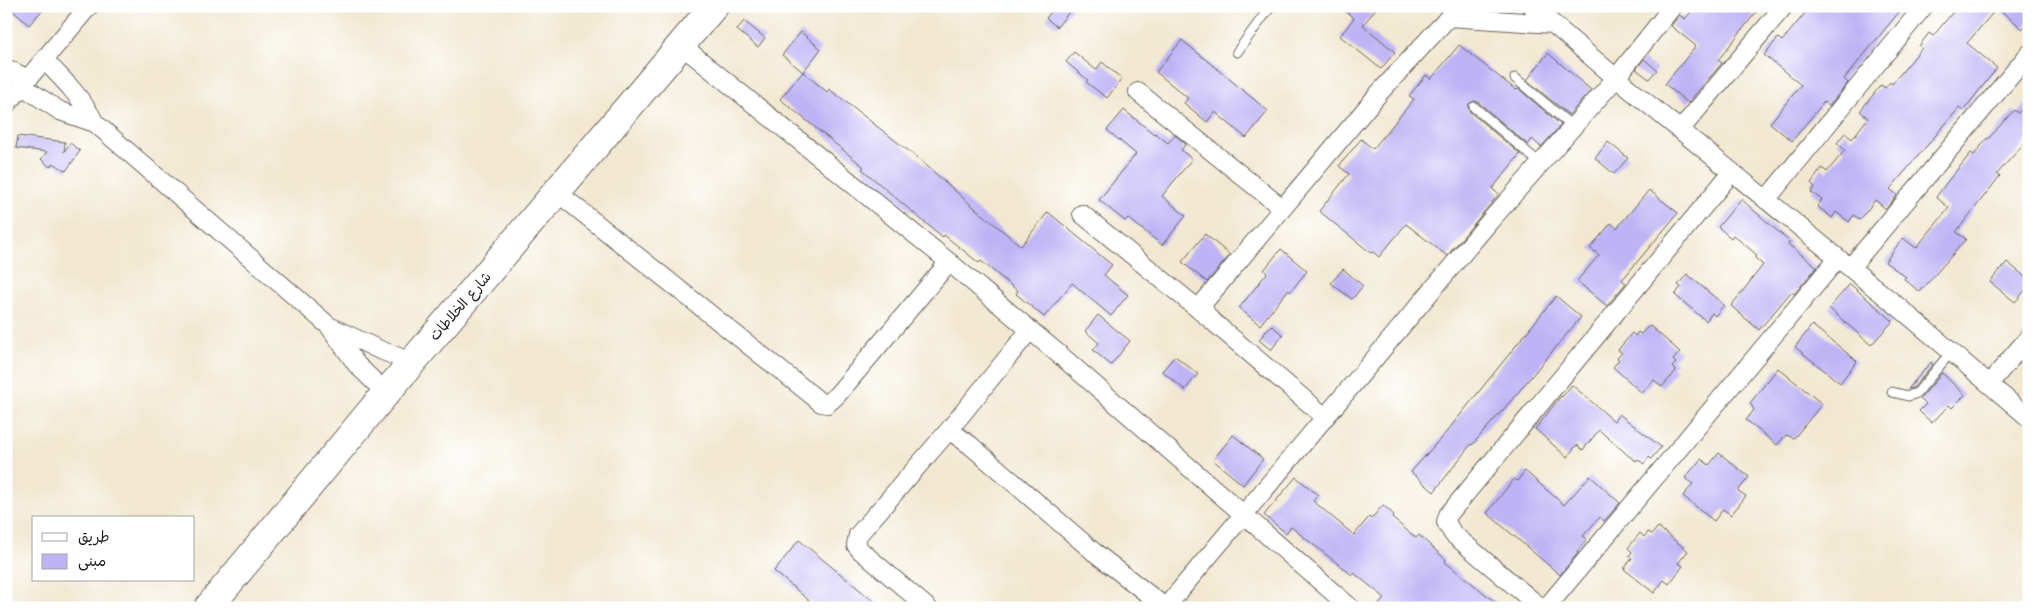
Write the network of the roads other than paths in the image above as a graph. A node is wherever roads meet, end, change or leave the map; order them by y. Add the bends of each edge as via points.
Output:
1 (89, 6) edge
2 (714, 6) edge
3 (1271, 6) edge
4 (1532, 6) edge
5 (1673, 6) edge
6 (1784, 6) edge
7 (1924, 6) edge
8 (1454, 12) edge
9 (1553, 24) junction
10 (681, 45) junction
11 (1237, 52) dead end
12 (2029, 54) edge
13 (44, 60) junction
14 (6, 68) edge
15 (1514, 78) dead end
16 (1616, 78) junction
17 (25, 83) junction
18 (1138, 92) dead end
19 (6, 105) edge
20 (1474, 108) dead end
21 (95, 123) junction
22 (1573, 127) junction
23 (1680, 130) junction
24 (1540, 164) junction
25 (1732, 172) junction
26 (558, 192) junction
27 (1766, 200) junction
28 (1282, 208) junction
29 (1082, 214) dead end
30 (949, 262) junction
31 (1844, 263) junction
32 (1211, 320) junction
33 (328, 326) junction
34 (1029, 331) junction
35 (2029, 337) edge
36 (1951, 352) junction
37 (2022, 357) edge
38 (412, 362) junction
39 (1989, 384) junction
40 (1892, 392) dead end
41 (386, 393) junction
42 (1325, 417) junction
43 (2029, 418) edge
44 (950, 430) junction
45 (1243, 514) junction
46 (208, 608) edge
47 (928, 608) edge
48 (1165, 608) edge
49 (1351, 608) edge
50 (1541, 608) edge
51 (1546, 608) edge

1 - 13 street
2 - 10 main road, شارع الخلاطات
3 - 11 lane
4 - 9 street
5 - 16 street
6 - 23 street
7 - 27 street
8 - 9 street
8 - 28 street via 1380,92
9 - 16 street
10 - 26 main road, شارع الخلاطات
10 - 30 street
12 - 31 street
13 - 17 street
13 - 21 street via 74,90
14 - 17 street
15 - 22 lane
16 - 22 street
16 - 23 street
17 - 19 street
17 - 21 street via 60,111
18 - 28 street
20 - 24 lane
21 - 33 street
22 - 24 street
23 - 25 street
24 - 42 street
25 - 27 street
25 - 50 street via 1448,515 1446,522 1453,534
26 - 30 street via 821,403 827,404 837,396
26 - 38 main road, شارع الخلاطات
27 - 31 street
28 - 32 street via 1208,297 1204,308
29 - 32 street
30 - 34 street
31 - 36 street
31 - 51 street
32 - 42 street
33 - 38 street
33 - 41 street via 357,365
34 - 44 street
34 - 45 street
35 - 37 street
36 - 39 street
36 - 40 lane via 1918,393 1908,396
37 - 39 street
38 - 41 main road, شارع الخلاطات
39 - 43 street
41 - 46 main road, شارع الخلاطات
42 - 45 street
44 - 47 street via 858,535 856,545
44 - 48 street
45 - 48 street
45 - 49 street

